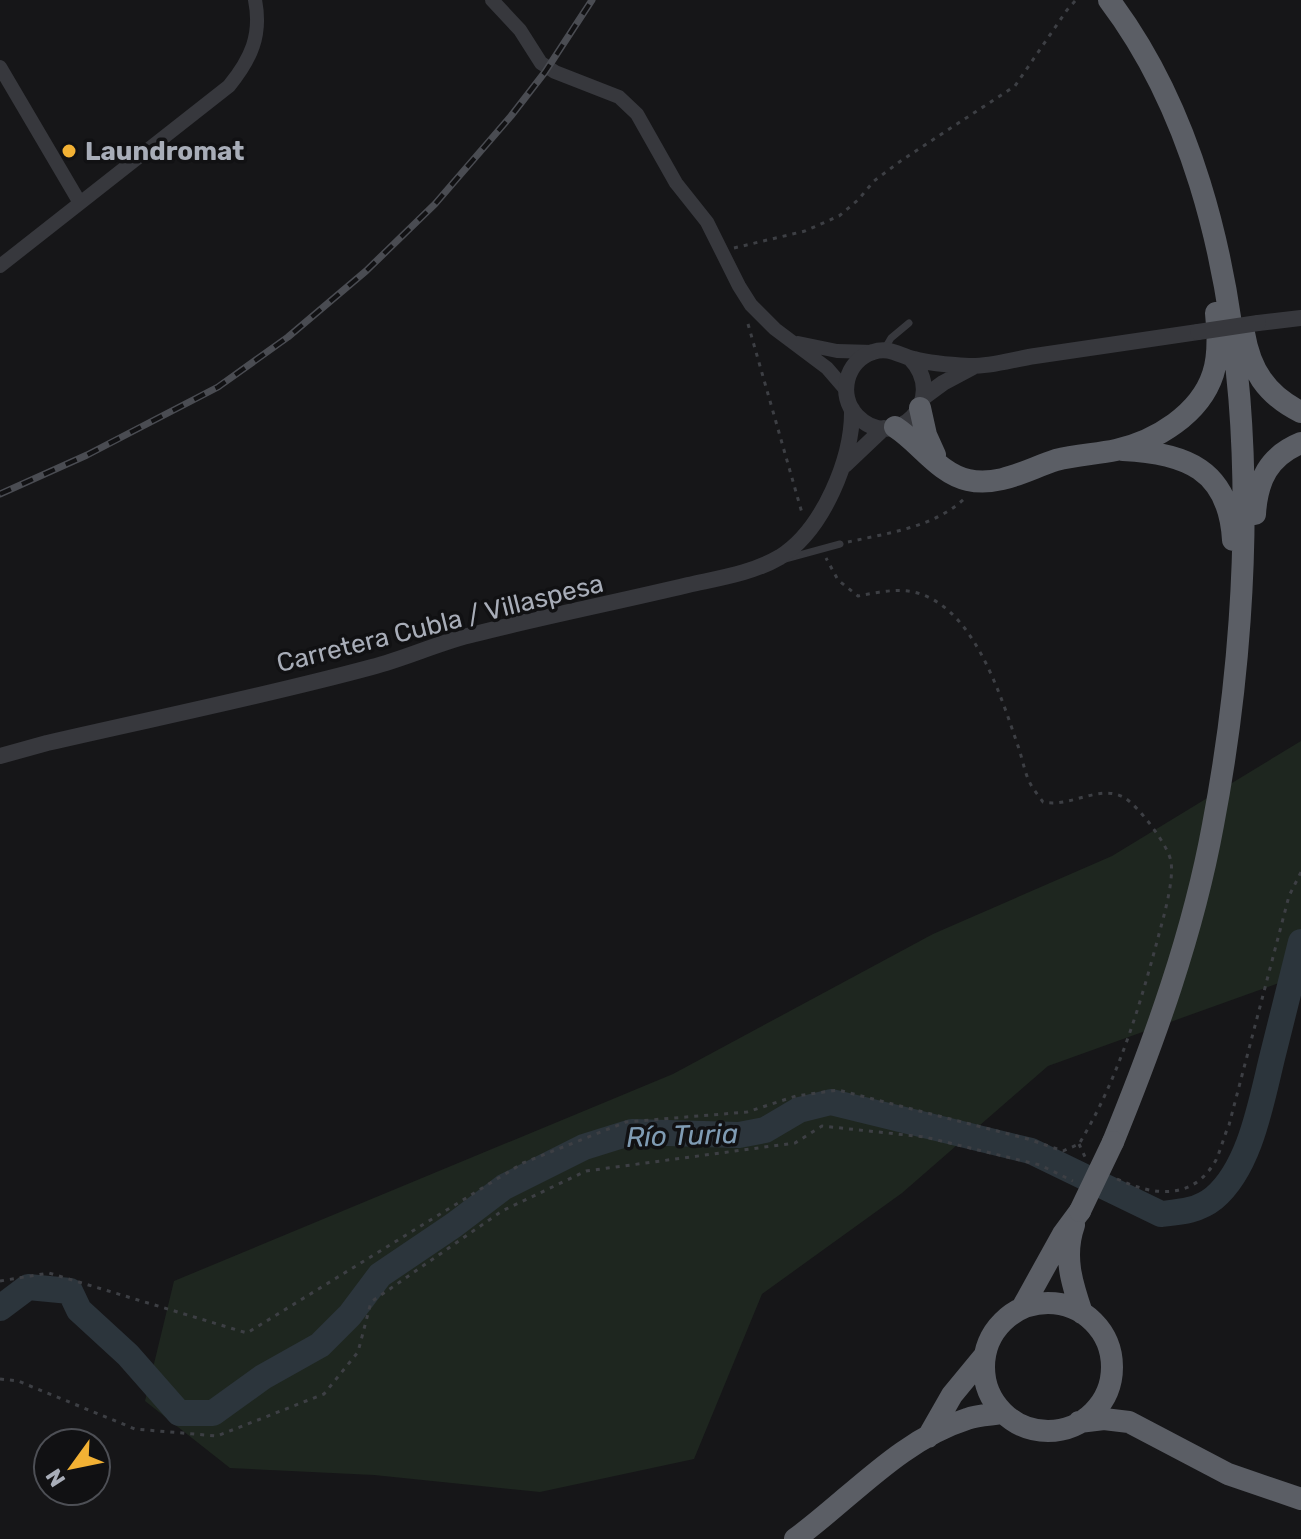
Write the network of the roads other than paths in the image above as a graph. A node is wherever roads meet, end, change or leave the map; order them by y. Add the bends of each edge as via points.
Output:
1 (255, 0) edge
2 (492, 0) edge
3 (1109, 0) edge
4 (0, 67) edge
5 (1181, 128) junction
6 (1193, 162) junction
7 (80, 203) junction
8 (0, 266) edge
9 (1301, 318) edge
10 (909, 323) dead end
11 (795, 343) junction
12 (879, 351) junction
13 (910, 358) junction
14 (974, 366) junction
15 (846, 390) junction
16 (922, 403) junction
17 (852, 409) junction
18 (1301, 412) edge
19 (890, 428) junction
20 (1301, 443) edge
21 (1118, 449) junction
22 (844, 466) junction
23 (942, 466) junction
24 (840, 544) road end
25 (767, 564) junction
26 (1242, 602) junction
27 (1236, 667) junction
28 (0, 756) edge
29 (1080, 1211) junction
30 (1022, 1308) junction
31 (1082, 1313) junction
32 (985, 1355) junction
33 (1110, 1378) junction
34 (1003, 1413) junction
35 (1079, 1422) junction
36 (1129, 1422) junction
37 (928, 1437) junction
38 (1301, 1499) edge
39 (795, 1539) edge

1 - 7 street via 255,45 229,86
2 - 11 street via 541,63 619,97 637,114 676,183 707,222 744,297
3 - 5 highway via 1137,41
4 - 7 street
5 - 6 highway
5 - 18 highway via 1208,180 1248,358 1273,393
6 - 21 highway via 1217,319 1213,374 1193,407 1174,424
6 - 26 highway via 1224,285 1239,388
7 - 8 street
9 - 14 street, bridge
10 - 12 lane
11 - 12 street
11 - 15 street
12 - 13 street
12 - 15 street via 863,356 852,368
13 - 14 street
13 - 16 street via 921,373
14 - 16 street via 943,383
15 - 17 street
16 - 19 street via 908,421
16 - 23 highway via 926,435
17 - 19 street via 866,423
17 - 22 street, Carretera Cubla / Villaspesa
19 - 22 street, Carretera Cubla / Villaspesa
19 - 23 highway
20 - 26 highway via 1269,464 1261,479
21 - 23 highway via 1073,456 997,480 973,481
21 - 27 highway via 1183,459 1203,471 1219,491 1232,533
22 - 25 street, Carretera Cubla / Villaspesa via 810,529
24 - 25 lane
25 - 28 street, Carretera Cubla / Villaspesa via 475,634 315,682
26 - 27 highway
27 - 29 highway, bridge via 1213,827 1194,908 1158,1026
29 - 30 highway
29 - 31 highway via 1071,1234 1070,1277
30 - 31 highway via 1047,1303
30 - 32 highway via 994,1332
31 - 33 highway via 1106,1342
32 - 34 highway via 985,1380
32 - 37 highway via 952,1395
33 - 35 highway via 1101,1402
33 - 36 highway
34 - 35 highway via 1036,1429 1061,1429
34 - 37 highway via 967,1419
35 - 36 highway
36 - 38 highway via 1228,1474
37 - 39 highway via 881,1468

